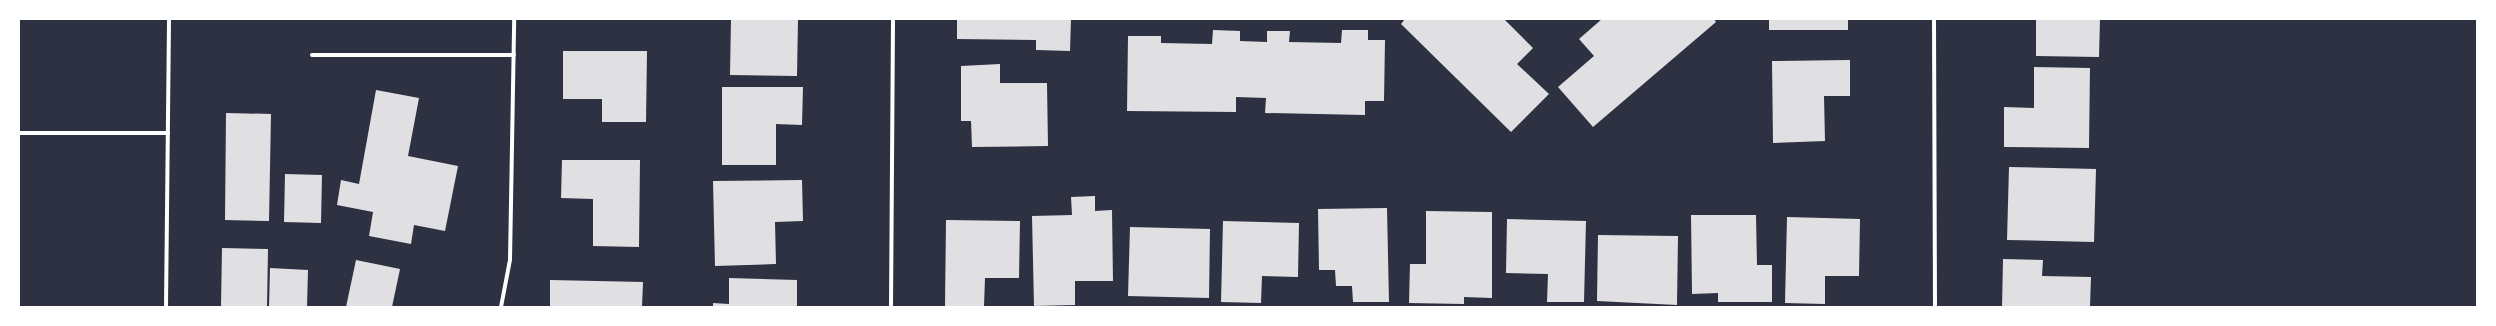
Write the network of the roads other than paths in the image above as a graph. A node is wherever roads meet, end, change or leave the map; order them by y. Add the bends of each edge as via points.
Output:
1 (169, 19) edge
2 (514, 19) edge
3 (893, 19) edge
4 (1934, 19) edge
5 (312, 55) dead end
6 (514, 55) junction
7 (19, 133) edge
8 (168, 133) junction
9 (166, 307) edge
10 (501, 307) edge
11 (890, 307) edge
12 (1935, 307) edge

1 - 8 street
2 - 6 street
3 - 11 street
4 - 12 street
5 - 6 street
6 - 10 street via 510,260
7 - 8 street
8 - 9 street

